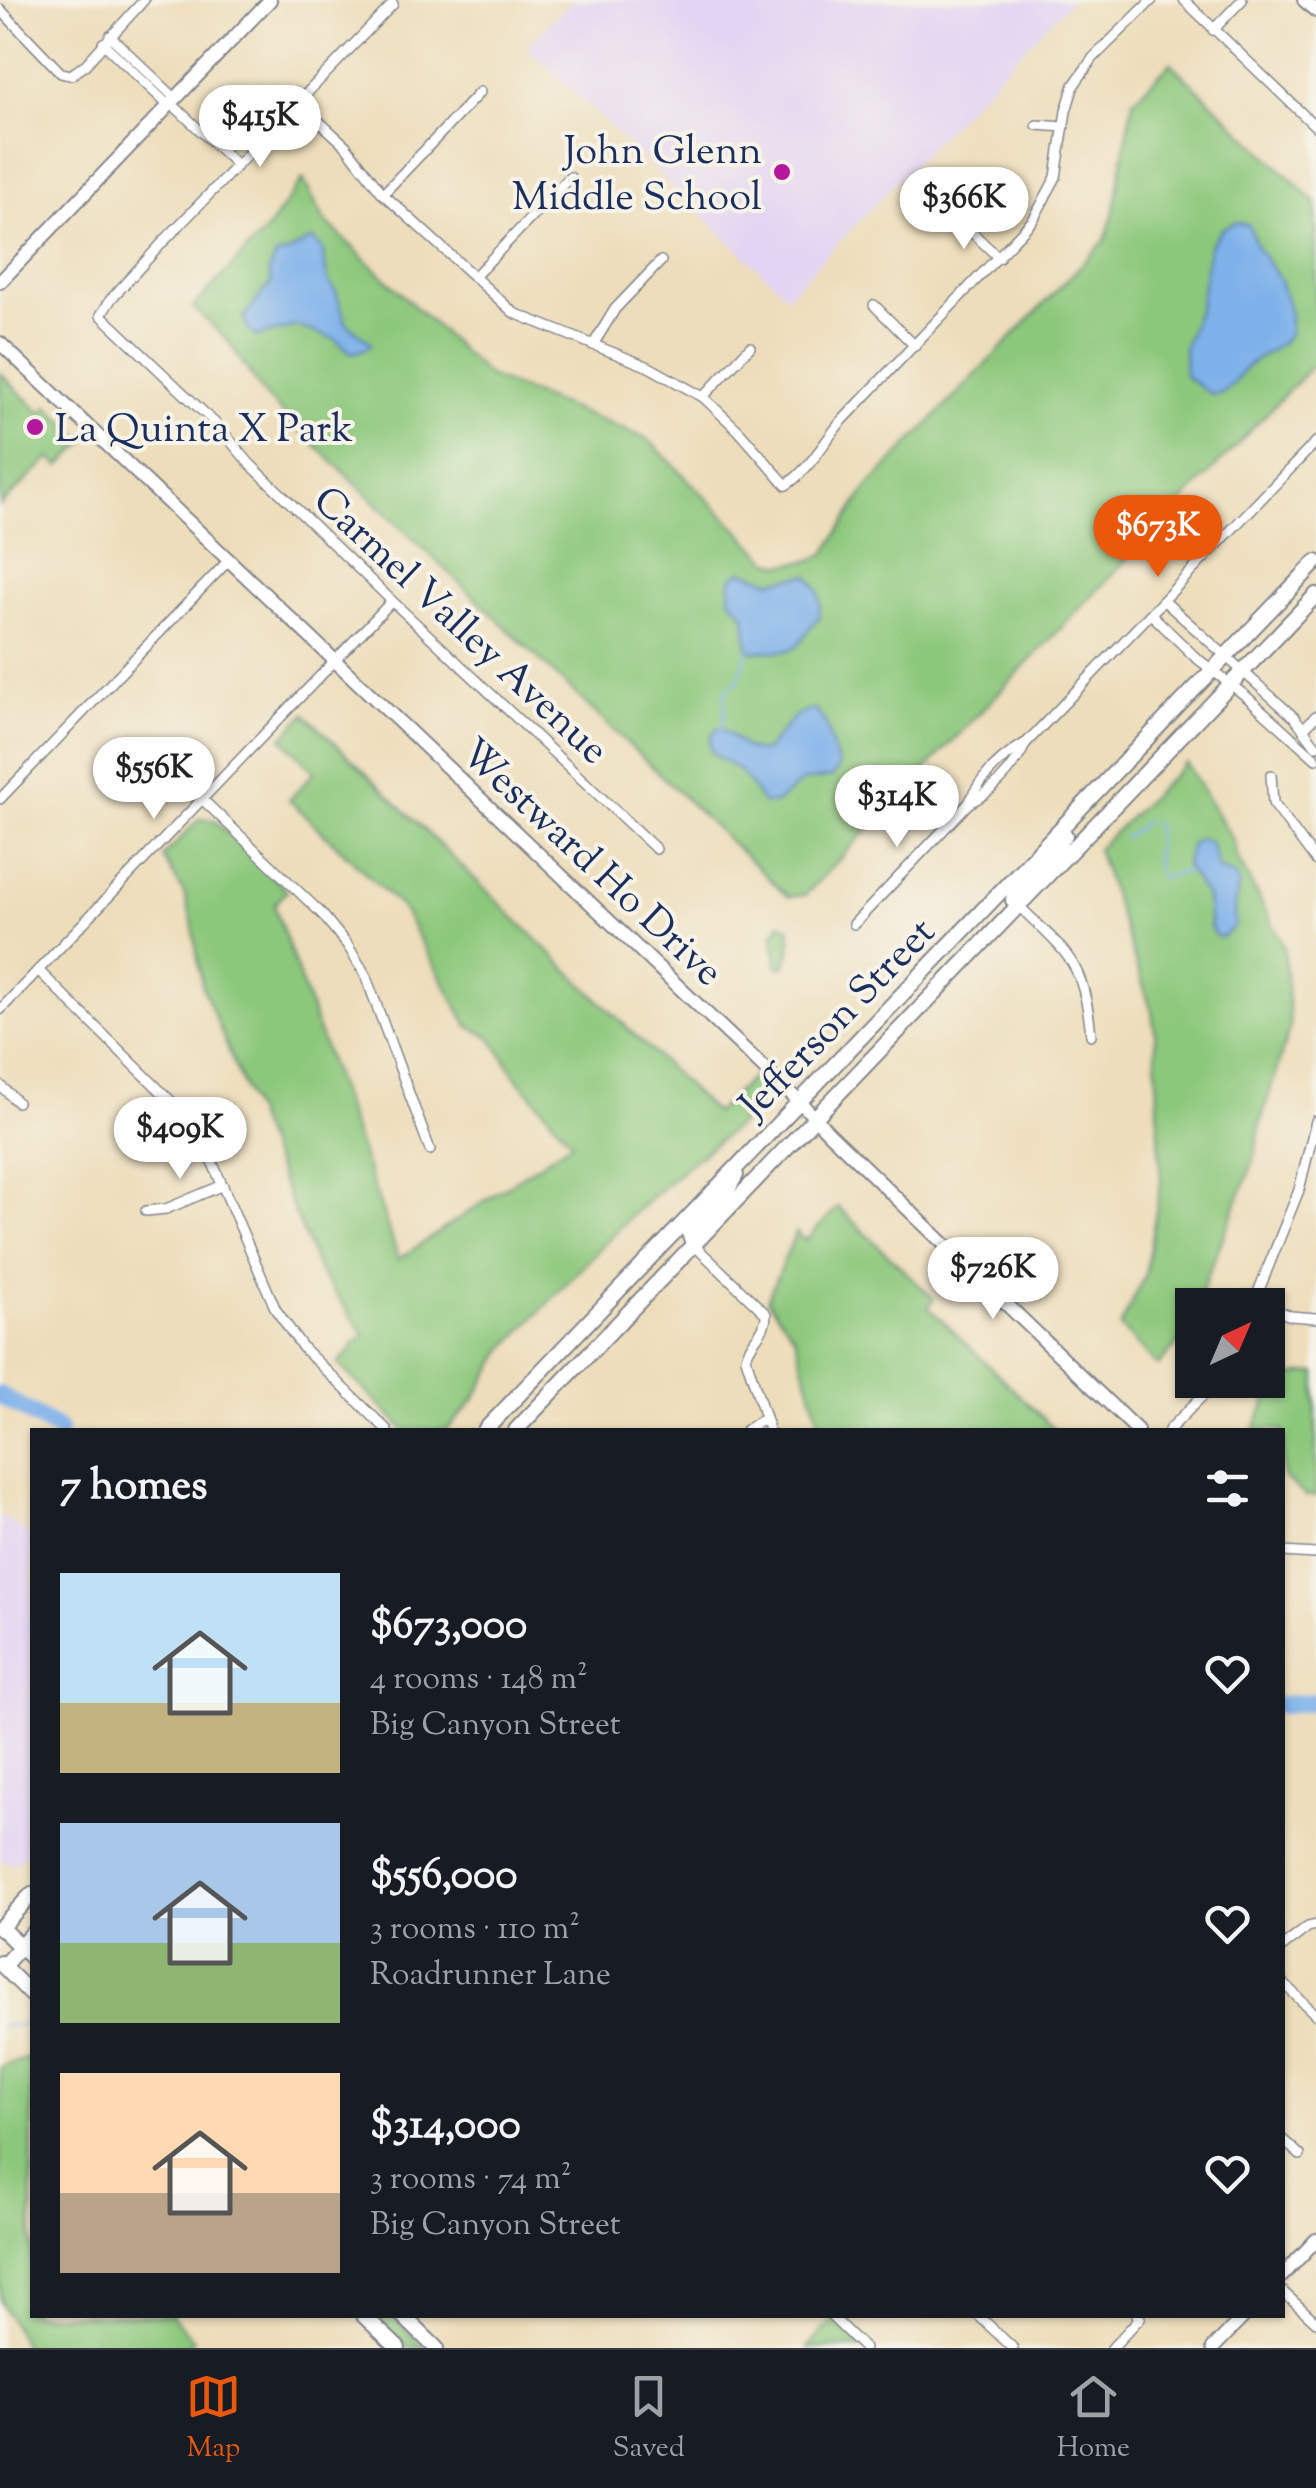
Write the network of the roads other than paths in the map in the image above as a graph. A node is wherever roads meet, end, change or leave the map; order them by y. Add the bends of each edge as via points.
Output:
1 (144, 0) edge
2 (270, 0) edge
3 (1152, 0) edge
4 (1184, 0) edge
5 (1242, 0) edge
6 (1304, 0) edge
7 (392, 4) dead end
8 (0, 9) edge
9 (1316, 11) edge
10 (1213, 30) junction
11 (107, 39) junction
12 (480, 92) dead end
13 (172, 102) junction
14 (298, 102) junction
15 (1036, 124) dead end
16 (1064, 127) junction
17 (1316, 128) edge
18 (238, 165) junction
19 (570, 177) dead end
20 (383, 194) junction
21 (956, 217) dead end
22 (999, 258) junction
23 (661, 260) dead end
24 (474, 278) junction
25 (0, 282) edge
26 (874, 305) dead end
27 (0, 344) edge
28 (593, 344) junction
29 (915, 346) junction
30 (750, 347) dead end
31 (703, 397) junction
32 (1316, 442) edge
33 (228, 560) junction
34 (1316, 562) edge
35 (1316, 595) edge
36 (392, 601) junction
37 (1164, 601) junction
38 (1151, 614) junction
39 (1226, 656) junction
40 (336, 662) junction
41 (1213, 670) junction
42 (1243, 671) junction
43 (1230, 684) junction
44 (1316, 716) edge
45 (1304, 729) junction
46 (1316, 746) edge
47 (1316, 758) edge
48 (1270, 775) dead end
49 (0, 799) edge
50 (203, 800) junction
51 (1088, 801) junction
52 (656, 848) dead end
53 (1316, 861) edge
54 (1018, 906) junction
55 (854, 924) dead end
56 (38, 970) junction
57 (0, 1010) edge
58 (1091, 1035) dead end
59 (0, 1085) edge
60 (17, 1102) dead end
61 (800, 1102) junction
62 (815, 1118) junction
63 (1316, 1121) edge
64 (430, 1150) dead end
65 (746, 1157) junction
66 (223, 1185) junction
67 (146, 1212) dead end
68 (694, 1244) junction
69 (1265, 1288) edge
70 (1285, 1314) edge
71 (1316, 1318) edge
72 (1200, 1398) edge
73 (765, 1418) junction
74 (385, 1428) edge
75 (487, 1428) edge
76 (518, 1428) edge
77 (749, 1428) edge
78 (768, 1428) edge
79 (1135, 1428) edge
80 (1171, 1428) edge
81 (1285, 1552) edge
82 (1316, 1554) edge
83 (30, 1896) edge
84 (1316, 1925) edge
85 (0, 1928) edge
86 (30, 1936) edge
87 (1285, 1945) edge
88 (21, 1947) junction
89 (30, 1956) edge
90 (1, 1966) edge
91 (1285, 1985) edge
92 (30, 1993) edge
93 (1316, 2015) edge
94 (1285, 2142) edge
95 (1300, 2155) dead end
96 (1316, 2240) edge
97 (1285, 2273) edge
98 (1285, 2293) edge
99 (367, 2318) edge
100 (405, 2318) edge
101 (833, 2318) edge
102 (981, 2318) edge
103 (1137, 2318) edge
104 (1242, 2318) edge
105 (1316, 2322) edge
106 (398, 2348) edge
107 (436, 2348) edge
108 (864, 2348) edge
109 (1013, 2348) edge
110 (1112, 2348) edge
111 (1213, 2348) edge

1 - 11 street
2 - 13 street
3 - 16 street via 1074,85
4 - 10 street
5 - 10 street
6 - 9 street
7 - 14 street
8 - 11 street via 70,76
10 - 17 street
11 - 13 street
12 - 20 street
13 - 18 street
13 - 25 street
14 - 18 street
14 - 20 street via 346,146
15 - 16 street
16 - 22 street via 1052,187
18 - 36 street, Carmel Valley Avenue via 102,315
19 - 24 street
20 - 24 street
21 - 22 street
22 - 29 street
23 - 28 street via 614,309
24 - 28 street via 514,313
26 - 29 street
27 - 33 street, Westward Ho Drive
28 - 31 street
29 - 31 street via 840,423 804,474 786,485
30 - 31 street
32 - 37 street
33 - 40 street, Westward Ho Drive
33 - 49 street
34 - 39 main road, Jefferson Street
35 - 42 main road, Jefferson Street
36 - 40 street
36 - 52 street, Carmel Valley Avenue
37 - 38 street
37 - 39 street
38 - 41 street
38 - 55 street via 1027,742 1017,762
39 - 41 main road, Jefferson Street
39 - 42 street
40 - 50 street
40 - 61 street, Westward Ho Drive
41 - 43 street
41 - 51 main road, Jefferson Street
42 - 43 main road, Jefferson Street
42 - 45 street
43 - 47 street
43 - 54 main road, Jefferson Street
44 - 45 street
45 - 46 street
48 - 53 street via 1273,803
50 - 56 street
50 - 64 street via 348,946 365,974
51 - 54 main road via 1014,894
51 - 61 main road, Jefferson Street
54 - 58 street via 1073,960 1087,996
54 - 62 main road, Jefferson Street
56 - 57 street
56 - 66 street via 188,1118
59 - 60 street
61 - 62 street, Westward Ho Drive
61 - 65 main road, Jefferson Street
62 - 68 main road, Jefferson Street
62 - 79 street, Westward Ho Drive
63 - 69 street
65 - 68 main road via 725,1195 690,1232
65 - 75 main road, Jefferson Street
66 - 67 street
66 - 74 street via 276,1310 303,1348
68 - 73 street via 766,1314 746,1358
68 - 76 main road, Jefferson Street
70 - 71 street
72 - 80 street
73 - 77 street
73 - 78 street
81 - 82 street
83 - 85 main road
84 - 87 street
85 - 88 main road
86 - 88 main road
88 - 89 main road
88 - 90 main road
90 - 92 main road
91 - 93 street
94 - 95 street
96 - 97 street
98 - 105 street
99 - 106 main road
100 - 107 main road
101 - 108 street
102 - 109 street
103 - 110 street
104 - 111 street

